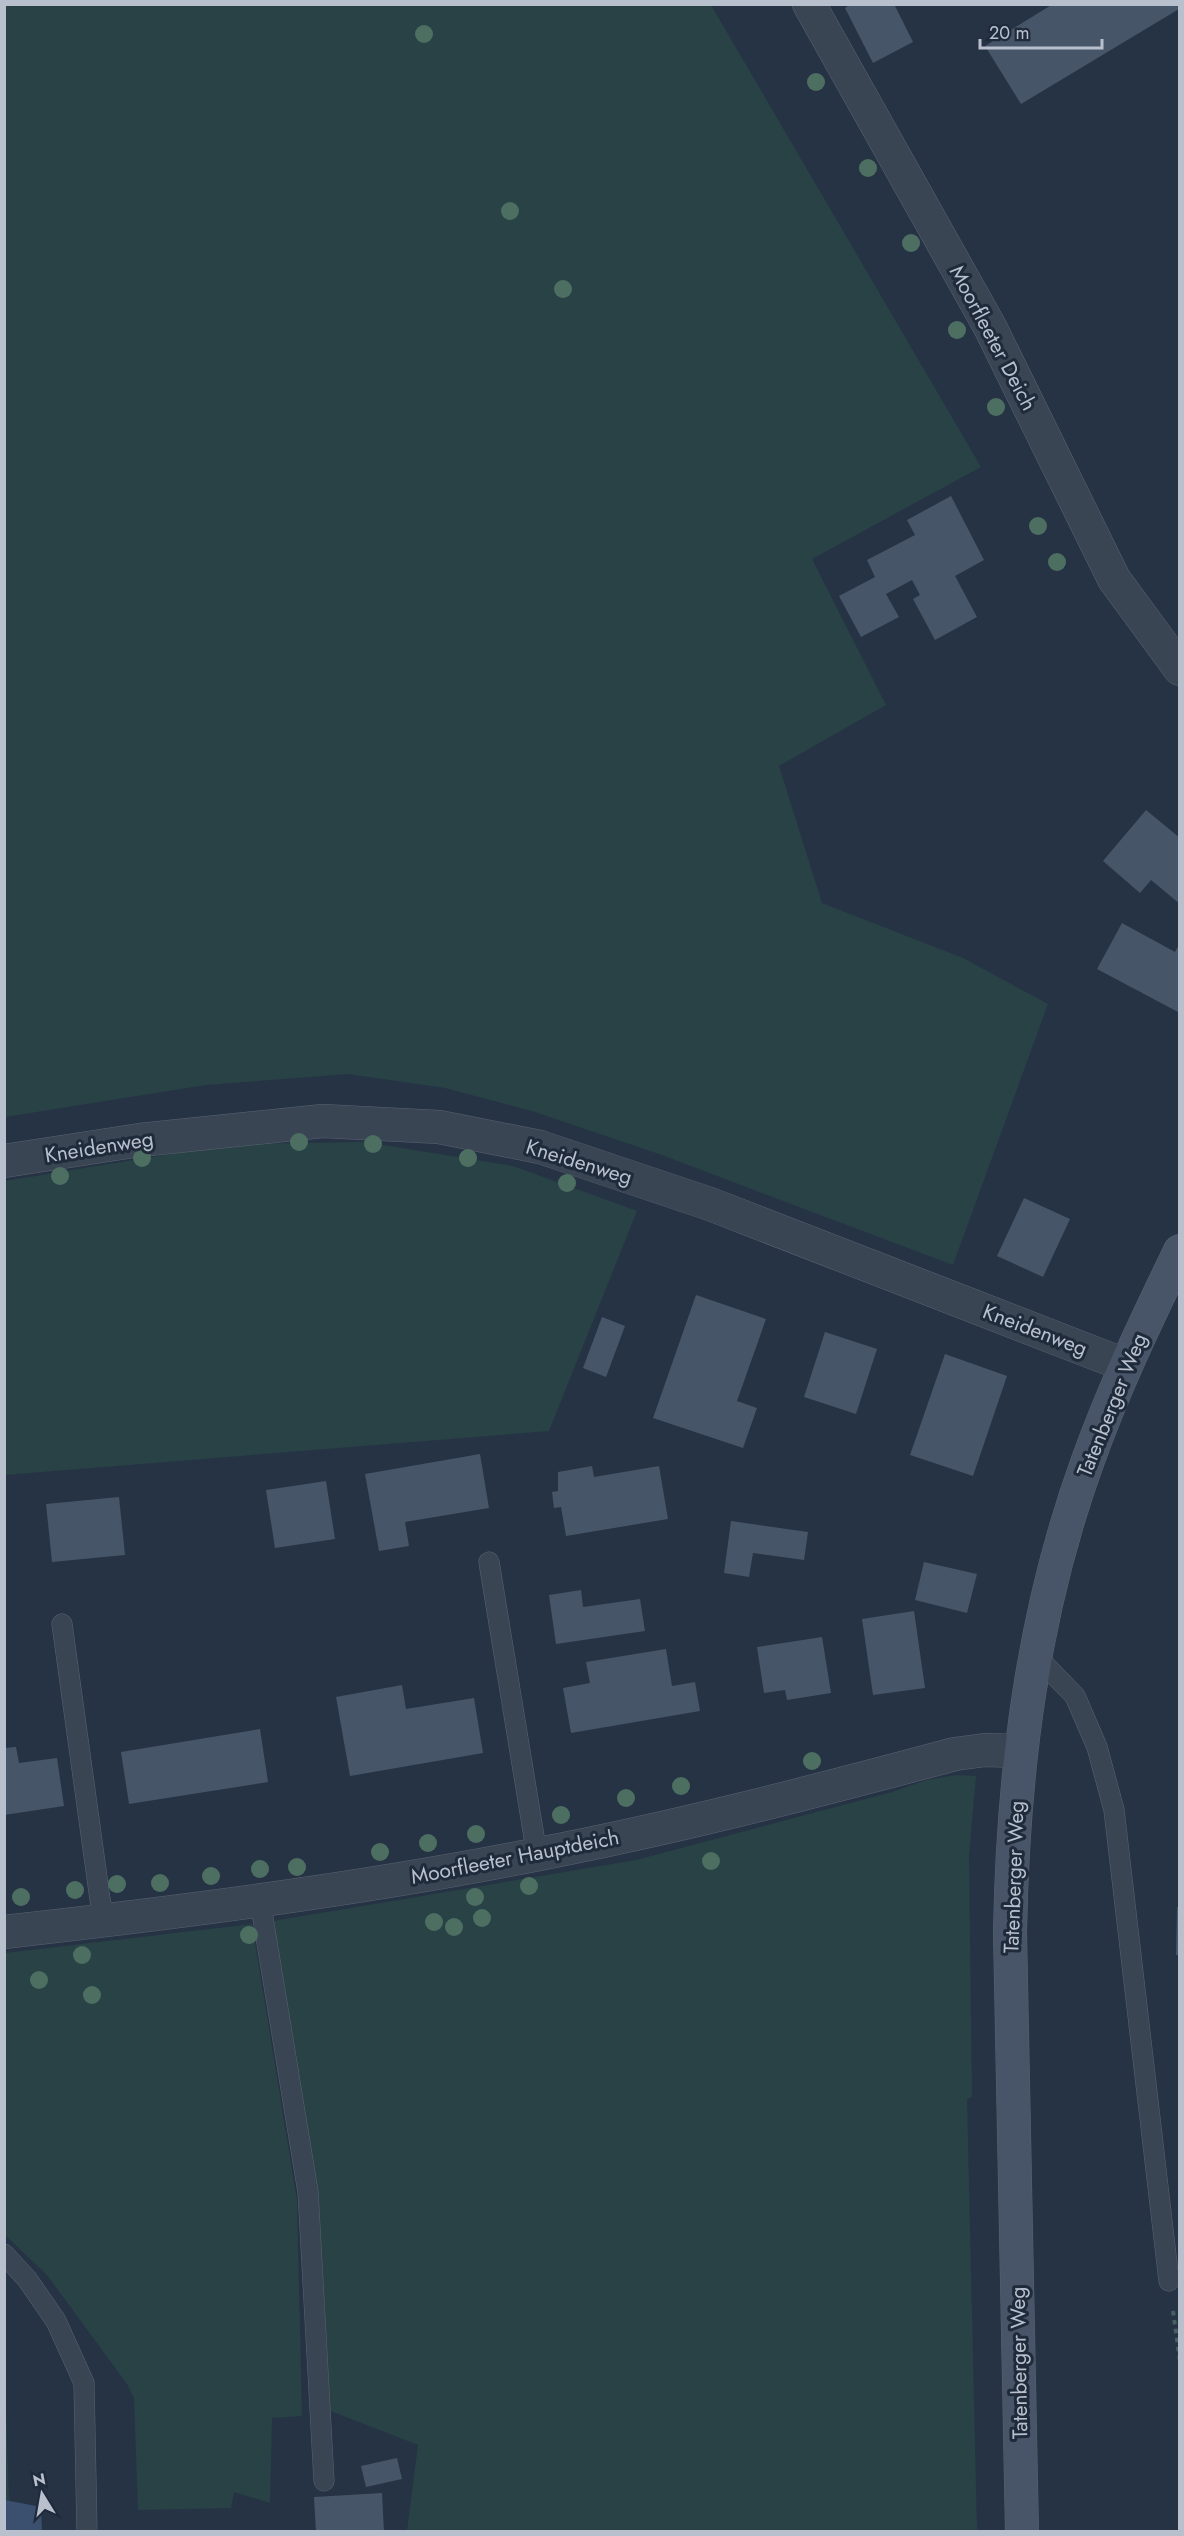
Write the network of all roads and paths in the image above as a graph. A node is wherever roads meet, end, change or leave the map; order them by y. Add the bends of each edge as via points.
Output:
1 (809, 4) edge
2 (1179, 669) edge
3 (4, 1161) edge
4 (1179, 1251) edge
5 (1125, 1365) junction
6 (489, 1562) dead end
7 (62, 1624) dead end
8 (1035, 1655) junction
9 (1020, 1751) junction
10 (537, 1855) junction
11 (260, 1900) junction
12 (103, 1921) junction
13 (4, 1932) edge
14 (4, 2254) edge
15 (1169, 2281) joint
16 (1179, 2361) edge
17 (324, 2481) dead end
18 (87, 2532) edge
19 (1022, 2532) edge

1 - 2 street, Moorfleeter Deich via 990,327 1114,579
3 - 5 street, Kneidenweg via 140,1140 323,1121 439,1127 540,1147 710,1204
4 - 5 street, Tatenberger Weg
5 - 8 street, Tatenberger Weg via 1086,1465 1059,1550
6 - 10 lane
7 - 12 lane
8 - 9 street, Tatenberger Weg
8 - 15 lane via 1075,1696 1097,1747 1114,1810
9 - 10 street, Moorfleeter Hauptdeich via 955,1754 775,1802
9 - 19 street, Tatenberger Weg via 1010,1932
10 - 11 street, Moorfleeter Hauptdeich
11 - 12 street, Moorfleeter Hauptdeich
11 - 17 lane via 308,2192
12 - 13 street, Moorfleeter Hauptdeich
14 - 18 lane via 56,2321 84,2383
15 - 16 path

